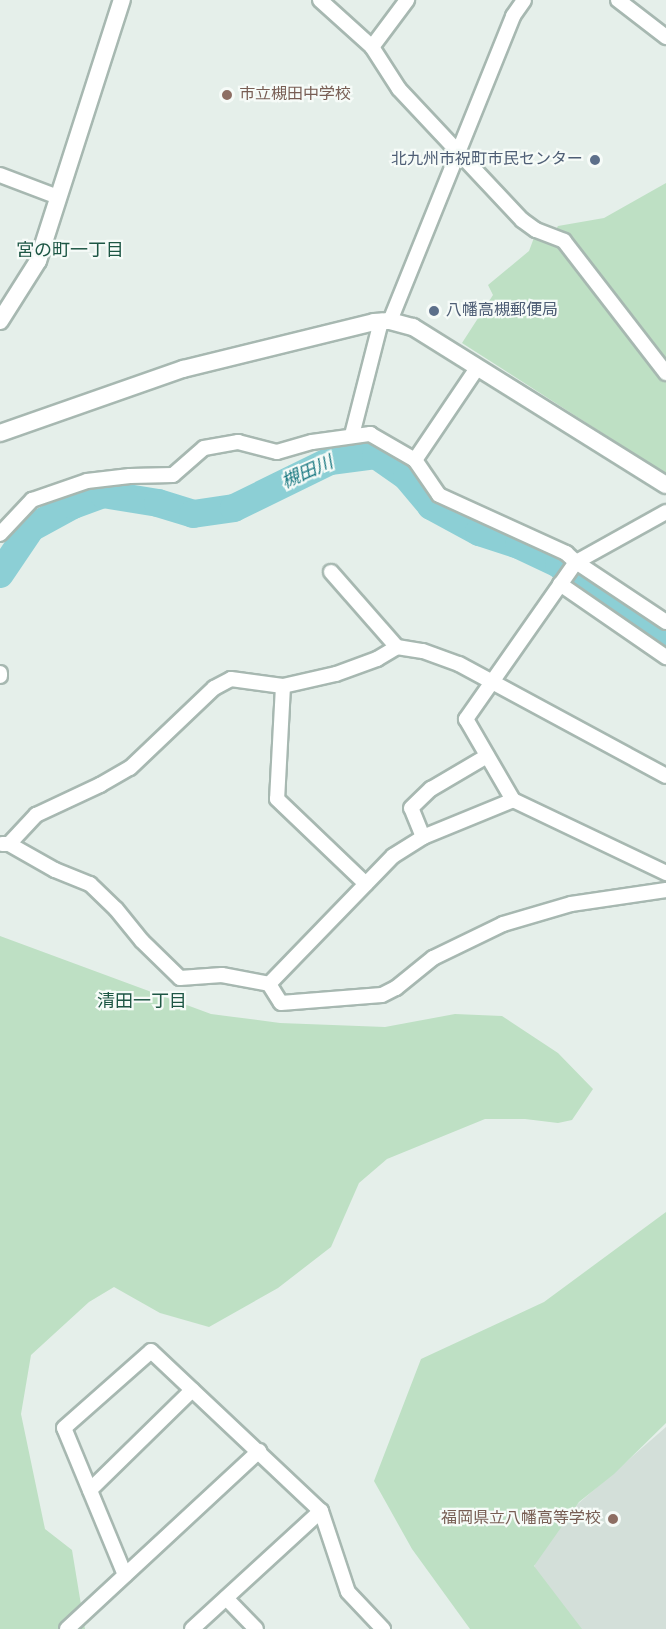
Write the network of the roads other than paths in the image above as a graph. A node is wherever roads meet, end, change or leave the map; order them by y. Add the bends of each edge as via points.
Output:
1 (122, 0) edge
2 (320, 0) edge
3 (407, 0) edge
4 (524, 0) edge
5 (618, 0) edge
6 (666, 37) edge
7 (372, 47) junction
8 (458, 154) junction
9 (0, 175) edge
10 (58, 196) junction
11 (0, 321) edge
12 (386, 321) junction
13 (477, 368) junction
14 (666, 373) edge
15 (0, 433) edge
16 (352, 435) junction
17 (415, 460) junction
18 (666, 484) edge
19 (666, 512) edge
20 (0, 534) edge
21 (576, 562) junction
22 (331, 572) dead end
23 (562, 582) junction
24 (666, 622) edge
25 (397, 647) junction
26 (666, 657) edge
27 (492, 683) junction
28 (283, 686) junction
29 (487, 756) junction
30 (666, 776) edge
31 (513, 801) junction
32 (423, 837) junction
33 (4, 844) edge
34 (666, 873) edge
35 (366, 884) junction
36 (666, 890) edge
37 (268, 984) junction
38 (192, 1390) junction
39 (259, 1451) junction
40 (90, 1490) junction
41 (321, 1511) junction
42 (125, 1575) junction
43 (226, 1598) junction
44 (67, 1629) edge
45 (192, 1629) edge
46 (256, 1629) edge
47 (383, 1629) edge

1 - 10 street
2 - 7 street
3 - 7 street
4 - 8 street via 513,15
5 - 6 street
7 - 8 street via 399,89
8 - 12 street
8 - 14 street via 522,220 564,241
9 - 10 street
10 - 11 street via 38,261
12 - 13 street via 413,327
12 - 15 street via 183,369
12 - 16 street
13 - 17 street
13 - 18 street
16 - 17 street via 370,434
16 - 20 street via 277,452 238,442 204,448 172,475 87,481 32,500
17 - 21 street via 439,495 566,553
19 - 21 street
21 - 23 street
21 - 24 street
22 - 25 street
23 - 26 street
23 - 27 street
25 - 27 street via 440,656
25 - 28 street via 377,659
27 - 29 street via 466,719
27 - 30 street
28 - 33 street via 231,679 214,688 130,768 36,815
28 - 35 street via 277,799
29 - 31 street
29 - 32 street via 431,789 411,808
31 - 32 street
31 - 34 street
32 - 35 street via 393,856
33 - 37 street via 90,884 180,978 222,975
35 - 37 street
36 - 37 street via 571,904 503,924 433,958 382,995 281,1003
38 - 39 street
38 - 40 street
38 - 40 street via 151,1352 64,1428
39 - 41 street
39 - 42 street
40 - 42 street
41 - 43 street
41 - 47 street via 348,1593
42 - 44 street
43 - 45 street
43 - 46 street

